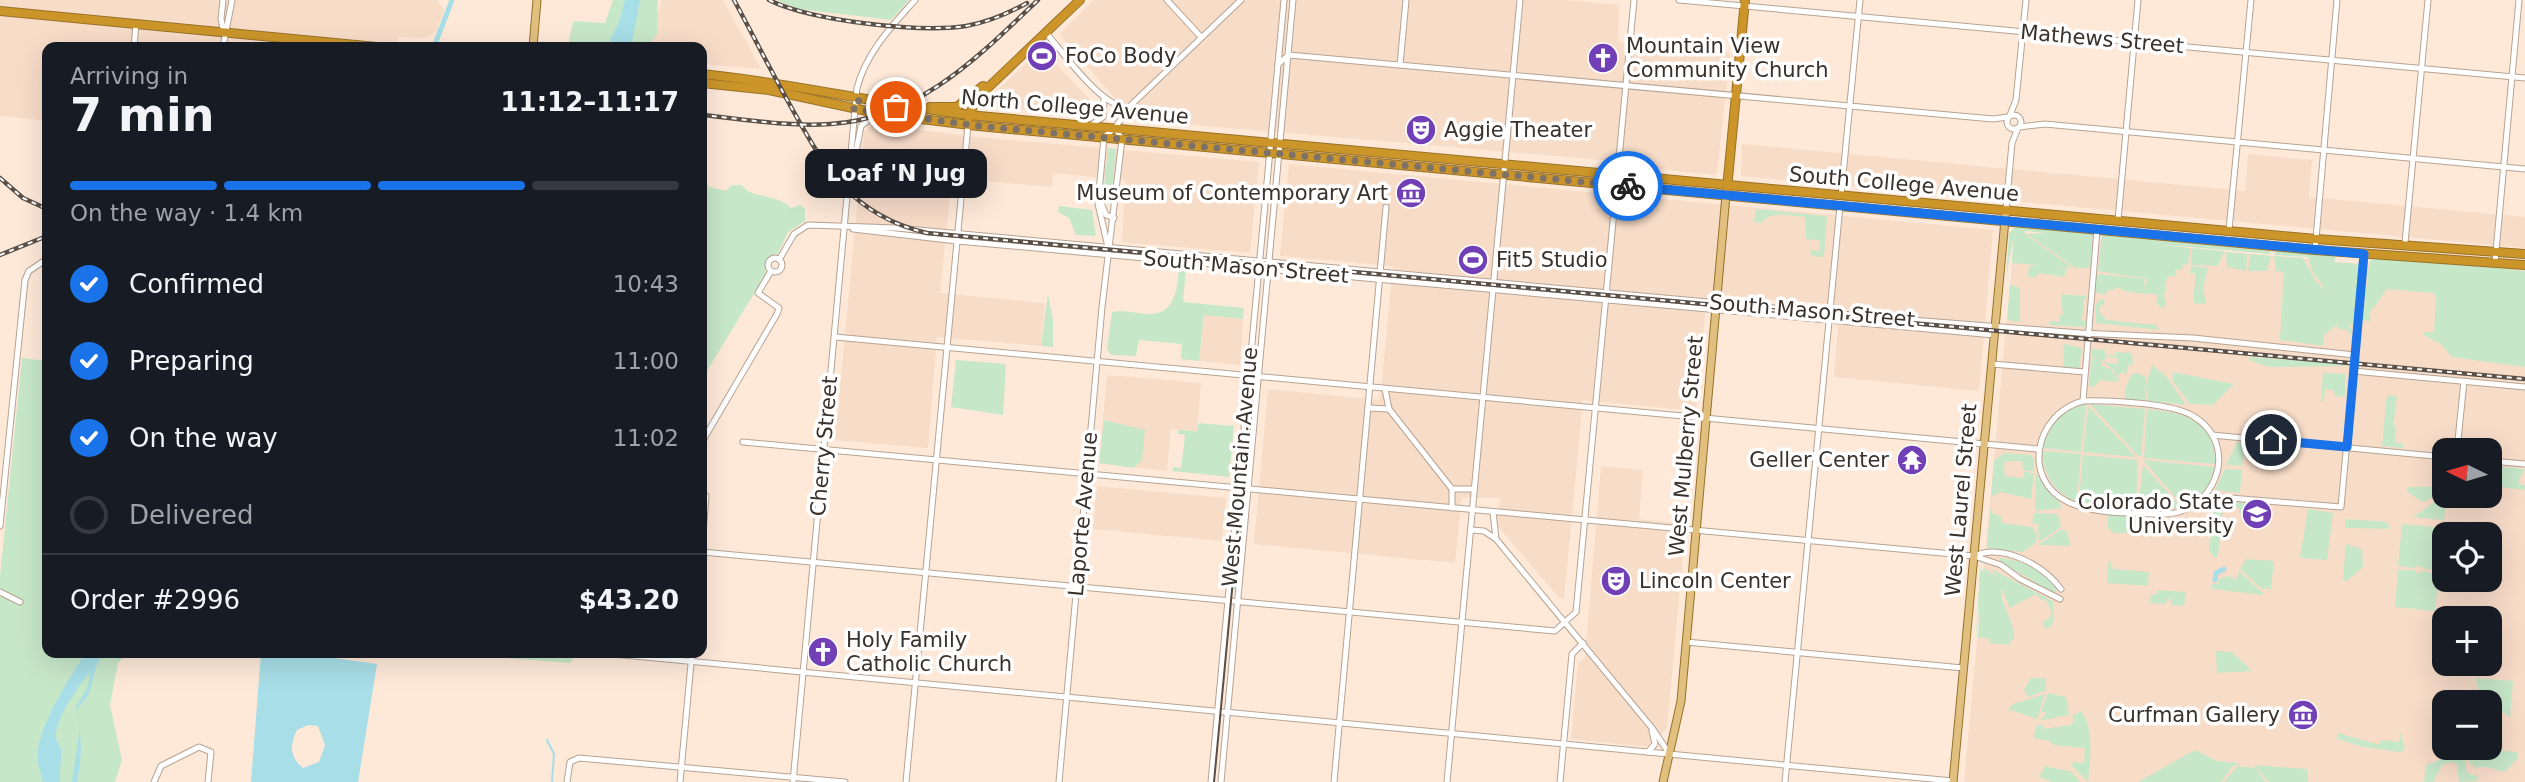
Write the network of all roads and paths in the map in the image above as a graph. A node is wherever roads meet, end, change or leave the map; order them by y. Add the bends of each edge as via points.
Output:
1 (223, 0) edge
2 (232, 0) edge
3 (537, 0) edge
4 (915, 0) edge
5 (1080, 0) edge
6 (1167, 0) edge
7 (1241, 0) edge
8 (1284, 0) edge
9 (1293, 0) edge
10 (1406, 0) edge
11 (1520, 0) edge
12 (1634, 0) edge
13 (1679, 0) edge
14 (1860, 0) edge
15 (2026, 0) edge
16 (2138, 0) edge
17 (2251, 0) edge
18 (2337, 0) edge
19 (2428, 0) edge
20 (2519, 0) edge
21 (1745, 3) edge
22 (0, 11) edge
23 (1858, 17) junction
24 (1282, 21) junction
25 (136, 24) junction
26 (1291, 31) junction
27 (2023, 32) junction
28 (224, 33) junction
29 (1046, 33) junction
30 (1201, 37) junction
31 (134, 42) edge
32 (223, 42) edge
33 (292, 42) edge
34 (533, 42) edge
35 (2134, 42) junction
36 (2246, 52) junction
37 (1289, 55) junction
38 (2332, 61) junction
39 (1278, 65) junction
40 (1400, 65) junction
41 (2421, 68) junction
42 (707, 75) edge
43 (1513, 75) junction
44 (2512, 77) junction
45 (2525, 78) edge
46 (992, 83) junction
47 (707, 84) edge
48 (1626, 86) junction
49 (1736, 96) junction
50 (1104, 98) junction
51 (2016, 100) junction
52 (855, 104) junction
53 (1850, 106) junction
54 (1129, 107) junction
55 (917, 109) junction
56 (878, 114) junction
57 (2009, 116) junction
58 (2020, 117) junction
59 (1993, 119) junction
60 (968, 120) junction
61 (2035, 124) junction
62 (1091, 125) junction
63 (2008, 126) junction
64 (2019, 127) junction
65 (1115, 128) junction
66 (2126, 132) junction
67 (1104, 137) junction
68 (1122, 139) junction
69 (1270, 141) junction
70 (1280, 142) junction
71 (2238, 142) junction
72 (2012, 143) junction
73 (2324, 150) junction
74 (1269, 153) junction
75 (1279, 154) junction
76 (2412, 159) junction
77 (1505, 164) junction
78 (849, 167) junction
79 (2503, 167) junction
80 (2525, 169) edge
81 (1504, 174) junction
82 (1617, 175) junction
83 (1100, 179) junction
84 (1616, 184) junction
85 (1727, 184) junction
86 (1726, 195) junction
87 (1841, 196) junction
88 (1890, 200) junction
89 (1797, 201) junction
90 (1386, 206) dead end
91 (1840, 206) junction
92 (2006, 209) junction
93 (1114, 218) junction
94 (2118, 220) junction
95 (2005, 221) junction
96 (844, 228) junction
97 (853, 229) junction
98 (2098, 230) junction
99 (2229, 230) junction
100 (958, 233) junction
101 (2197, 238) junction
102 (2316, 239) junction
103 (957, 241) junction
104 (2405, 243) junction
105 (1108, 247) junction
106 (2315, 250) junction
107 (2496, 251) junction
108 (1108, 254) junction
109 (2364, 254) junction
110 (2525, 254) edge
111 (1259, 261) junction
112 (42, 262) edge
113 (1269, 262) junction
114 (2495, 262) junction
115 (2525, 265) edge
116 (1258, 269) junction
117 (1269, 270) junction
118 (1380, 272) junction
119 (1380, 279) junction
120 (1493, 282) junction
121 (1493, 289) junction
122 (1605, 292) junction
123 (1605, 300) junction
124 (1716, 306) junction
125 (1829, 316) junction
126 (1995, 331) junction
127 (2088, 332) junction
128 (835, 337) junction
129 (946, 348) junction
130 (2355, 355) junction
131 (1097, 362) junction
132 (1992, 364) junction
133 (2353, 371) junction
134 (2085, 372) junction
135 (1249, 376) junction
136 (1259, 377) junction
137 (2463, 381) junction
138 (1370, 387) junction
139 (2525, 387) edge
140 (1385, 389) junction
141 (1395, 390) junction
142 (1483, 397) junction
143 (2082, 401) junction
144 (1388, 407) junction
145 (1595, 407) junction
146 (1368, 408) junction
147 (1706, 418) junction
148 (1819, 429) junction
149 (707, 433) edge
150 (2212, 435) junction
151 (2458, 438) edge
152 (743, 442) dead end
153 (1985, 444) junction
154 (2347, 447) junction
155 (2038, 449) junction
156 (824, 451) junction
157 (2432, 456) edge
158 (936, 461) junction
159 (2502, 462) edge
160 (2525, 464) edge
161 (1087, 474) junction
162 (1238, 488) junction
163 (1249, 489) junction
164 (1452, 489) junction
165 (1474, 489) junction
166 (2206, 496) junction
167 (1360, 499) junction
168 (1452, 508) junction
169 (1472, 510) junction
170 (1493, 512) junction
171 (1584, 520) junction
172 (0, 526) edge
173 (1471, 530) junction
174 (1696, 530) junction
175 (1496, 539) junction
176 (1808, 541) junction
177 (707, 552) edge
178 (1974, 556) junction
179 (813, 562) junction
180 (925, 572) junction
181 (1077, 586) junction
182 (2061, 589) dead end
183 (0, 592) edge
184 (2060, 598) dead end
185 (1227, 601) junction
186 (20, 602) dead end
187 (1238, 602) junction
188 (1350, 612) junction
189 (1462, 622) junction
190 (1565, 622) junction
191 (1686, 642) junction
192 (1583, 643) junction
193 (1799, 653) junction
194 (647, 658) edge
195 (692, 658) edge
196 (691, 663) junction
197 (1964, 668) junction
198 (803, 673) junction
199 (915, 683) junction
200 (1066, 697) junction
201 (1217, 712) junction
202 (1228, 713) junction
203 (1339, 724) junction
204 (1652, 728) junction
205 (1675, 733) junction
206 (1451, 735) junction
207 (1660, 738) junction
208 (1563, 745) junction
209 (1648, 752) junction
210 (1669, 753) junction
211 (1787, 765) junction
212 (681, 767) junction
213 (794, 780) edge
214 (154, 782) edge
215 (208, 782) edge
216 (567, 782) edge
217 (680, 782) edge
218 (845, 782) edge
219 (906, 782) edge
220 (1059, 782) edge
221 (1211, 782) edge
222 (1222, 782) edge
223 (1334, 782) edge
224 (1447, 782) edge
225 (1560, 782) edge
226 (1663, 782) edge
227 (1785, 782) edge
228 (1953, 782) edge

1 - 28 street
2 - 28 street
3 - 34 main road
4 - 52 street, Cherry Street via 869,57
5 - 29 highway
6 - 30 street
7 - 30 street
8 - 24 street, West Mountain Avenue
9 - 26 street, West Mountain Avenue
10 - 40 street
11 - 43 street
12 - 48 street
13 - 21 street, Mathews Street
14 - 23 street
15 - 27 street
16 - 35 street
17 - 36 street
18 - 38 street
19 - 41 street
20 - 44 street
21 - 23 street, Mathews Street
21 - 49 highway
22 - 25 highway
23 - 27 street, Mathews Street
23 - 53 street
24 - 26 street
24 - 39 street, West Mountain Avenue
25 - 28 highway
25 - 31 street
26 - 37 street, West Mountain Avenue
27 - 35 street, Mathews Street
27 - 51 street
28 - 32 street
28 - 33 highway
29 - 46 highway
29 - 50 street
30 - 54 street
35 - 36 street, Mathews Street
35 - 66 street
36 - 38 street, Mathews Street
36 - 71 street
37 - 39 street
37 - 40 street
37 - 70 street, West Mountain Avenue
38 - 41 street, Mathews Street
38 - 73 street
39 - 69 street, West Mountain Avenue
40 - 43 street
41 - 44 street, Mathews Street
41 - 76 street
42 - 52 highway, North College Avenue via 777,82
43 - 48 street
43 - 77 street
44 - 45 street, Mathews Street
44 - 79 street
46 - 55 highway via 957,107
46 - 60 highway via 973,103
47 - 52 highway, North College Avenue
48 - 49 street
48 - 82 street
49 - 53 street
49 - 85 highway
50 - 54 street via 1117,107
50 - 62 street via 1103,117
51 - 57 street
51 - 58 street
52 - 55 highway, North College Avenue
52 - 56 highway, North College Avenue
52 - 78 street, Cherry Street
53 - 59 street
53 - 87 street
54 - 65 street
55 - 60 highway, North College Avenue
56 - 60 highway, North College Avenue
56 - 78 street via 861,126
57 - 58 street
57 - 59 street
57 - 63 street
58 - 61 street
58 - 64 street
59 - 63 street
60 - 62 highway, North College Avenue
60 - 67 highway, North College Avenue
60 - 100 street
61 - 64 street
61 - 66 street
62 - 65 highway, North College Avenue
63 - 64 street
63 - 72 street
64 - 72 street
65 - 67 street
65 - 68 street
65 - 69 highway, North College Avenue
66 - 71 street
66 - 94 street
67 - 68 highway, North College Avenue
67 - 83 street, Laporte Avenue
68 - 74 highway, North College Avenue
68 - 93 street, Laporte Avenue
69 - 70 highway, North College Avenue
69 - 74 street, West Mountain Avenue
70 - 75 street, West Mountain Avenue
70 - 77 highway, South College Avenue
71 - 73 street
71 - 99 street
72 - 92 street
73 - 76 street
73 - 102 street
74 - 75 highway, North College Avenue
74 - 111 street, West Mountain Avenue
75 - 81 highway, South College Avenue
75 - 113 street, West Mountain Avenue
76 - 79 street
76 - 104 street
77 - 81 street
77 - 82 highway, South College Avenue
78 - 96 street, Cherry Street
79 - 80 street
79 - 107 street
81 - 84 highway, South College Avenue
81 - 120 street
82 - 84 street
82 - 85 highway, South College Avenue
83 - 93 street via 1102,210
83 - 105 street, Laporte Avenue via 1099,212
84 - 86 highway, South College Avenue
84 - 122 street
85 - 86 highway
85 - 87 highway, South College Avenue
86 - 89 highway, South College Avenue
86 - 124 main road, West Mulberry Street
87 - 88 highway, South College Avenue
87 - 89 highway
88 - 91 highway via 1852,201
88 - 92 highway, South College Avenue
89 - 91 highway, South College Avenue
90 - 118 street
91 - 95 highway, South College Avenue
91 - 125 street
92 - 94 highway, South College Avenue
92 - 95 main road, West Laurel Street
93 - 105 street, Laporte Avenue
94 - 98 highway via 2112,228
94 - 99 highway, South College Avenue
95 - 98 highway, South College Avenue
95 - 126 main road, West Laurel Street
96 - 97 street
96 - 128 street, Cherry Street
96 - 149 street via 802,227 779,260 769,261 771,271 758,293 779,308 777,314
97 - 100 street, South Mason Street
97 - 103 street, South Mason Street
98 - 101 highway, South College Avenue
98 - 127 street
99 - 101 highway via 2224,235
99 - 102 highway, South College Avenue
100 - 103 street
100 - 105 street, South Mason Street
101 - 106 highway, South College Avenue
102 - 104 highway, South College Avenue
102 - 106 street
103 - 108 street, South Mason Street
103 - 129 street
104 - 107 highway, South College Avenue
105 - 108 street, Laporte Avenue
105 - 111 street, South Mason Street
106 - 109 highway, South College Avenue
107 - 110 highway, South College Avenue
107 - 114 street
108 - 116 street, South Mason Street
108 - 131 street, Laporte Avenue
109 - 114 highway, South College Avenue
109 - 130 street
111 - 113 street, South Mason Street
111 - 116 street, West Mountain Avenue
112 - 172 street via 25,280
113 - 117 street, West Mountain Avenue
113 - 118 street, South Mason Street
114 - 115 highway, South College Avenue
116 - 117 street, South Mason Street
116 - 135 street, West Mountain Avenue
117 - 119 street, South Mason Street
117 - 136 street, West Mountain Avenue
118 - 119 street
118 - 120 street, South Mason Street
119 - 121 street, South Mason Street
119 - 138 street
120 - 121 street
120 - 122 street, South Mason Street
121 - 123 street, South Mason Street
121 - 142 street
122 - 123 street
122 - 124 street, South Mason Street
123 - 124 street, South Mason Street
123 - 145 street
124 - 125 street, South Mason Street
124 - 147 main road, West Mulberry Street
125 - 126 street, South Mason Street
125 - 148 street
126 - 127 street, South Mason Street
126 - 132 main road, West Laurel Street
127 - 130 street, South Mason Street
127 - 134 street
128 - 129 street
128 - 156 street, Cherry Street
129 - 131 street
129 - 158 street
130 - 133 street
131 - 135 street
131 - 161 street, Laporte Avenue
132 - 134 street
132 - 153 main road, West Laurel Street
133 - 137 street
133 - 154 street
134 - 143 street
135 - 136 street
135 - 162 street, West Mountain Avenue
136 - 138 street
136 - 163 street, West Mountain Avenue
137 - 139 street
137 - 151 street
138 - 140 street
138 - 146 street
140 - 141 street
140 - 144 street
141 - 142 street
141 - 144 street
142 - 145 street
142 - 165 street
143 - 150 street via 2184,411 2200,420
143 - 155 street via 2052,419
144 - 146 street
144 - 164 street
145 - 147 street
145 - 171 street
146 - 167 street
147 - 148 street
147 - 174 main road, West Mulberry Street
148 - 153 street
148 - 176 street
150 - 154 street
150 - 166 street via 2218,466
152 - 156 street
153 - 155 street
153 - 178 main road, West Laurel Street
154 - 157 street
154 - 166 street via 2341,508
155 - 166 street via 2048,484 2078,506 2175,514
156 - 158 street
156 - 179 street, Cherry Street
158 - 161 street
158 - 180 street
159 - 160 street
161 - 162 street
161 - 181 street, Laporte Avenue
162 - 163 street
162 - 185 street, West Mountain Avenue
163 - 167 street
163 - 187 street, West Mountain Avenue
164 - 165 street
164 - 168 street
165 - 169 street
167 - 168 street
167 - 188 street
168 - 169 street
169 - 170 street
169 - 173 street
170 - 171 street
170 - 175 street
171 - 174 street
171 - 190 street via 1576,612
173 - 175 street
173 - 189 street
174 - 176 street
174 - 191 main road, West Mulberry Street
175 - 190 street
176 - 178 street
176 - 193 street
177 - 179 street
178 - 182 street via 2020,558
178 - 184 street via 2005,567
178 - 197 main road, West Laurel Street
179 - 180 street
179 - 198 street, Cherry Street
180 - 181 street
180 - 199 street
181 - 185 street
181 - 200 street, Laporte Avenue
183 - 186 street
185 - 187 street
185 - 201 street, West Mountain Avenue
187 - 188 street
187 - 202 street, West Mountain Avenue
188 - 189 street
188 - 203 street
189 - 190 street via 1551,632
189 - 206 street
190 - 192 street
191 - 193 street
191 - 205 main road, West Mulberry Street
192 - 204 street
192 - 208 street via 1572,654
193 - 197 street
193 - 211 street
194 - 196 street
195 - 196 street
196 - 198 street
196 - 212 street
197 - 228 main road, West Laurel Street
198 - 199 street
198 - 213 street, Cherry Street
199 - 200 street
199 - 219 street
200 - 201 street
200 - 220 street, Laporte Avenue
201 - 202 street
201 - 221 street, West Mountain Avenue
202 - 203 street
202 - 222 street, West Mountain Avenue
203 - 206 street
203 - 223 street
204 - 207 street
204 - 209 street via 1655,744
205 - 207 street
205 - 210 main road, West Mulberry Street
206 - 208 street
206 - 224 street
207 - 210 street
208 - 209 street
208 - 225 street
209 - 210 street
210 - 211 street
210 - 226 main road, West Mulberry Street
211 - 227 street
211 - 228 street
212 - 213 street
212 - 216 street via 579,758 570,762
212 - 217 street
213 - 218 street
214 - 215 street via 167,762 199,747 211,752

